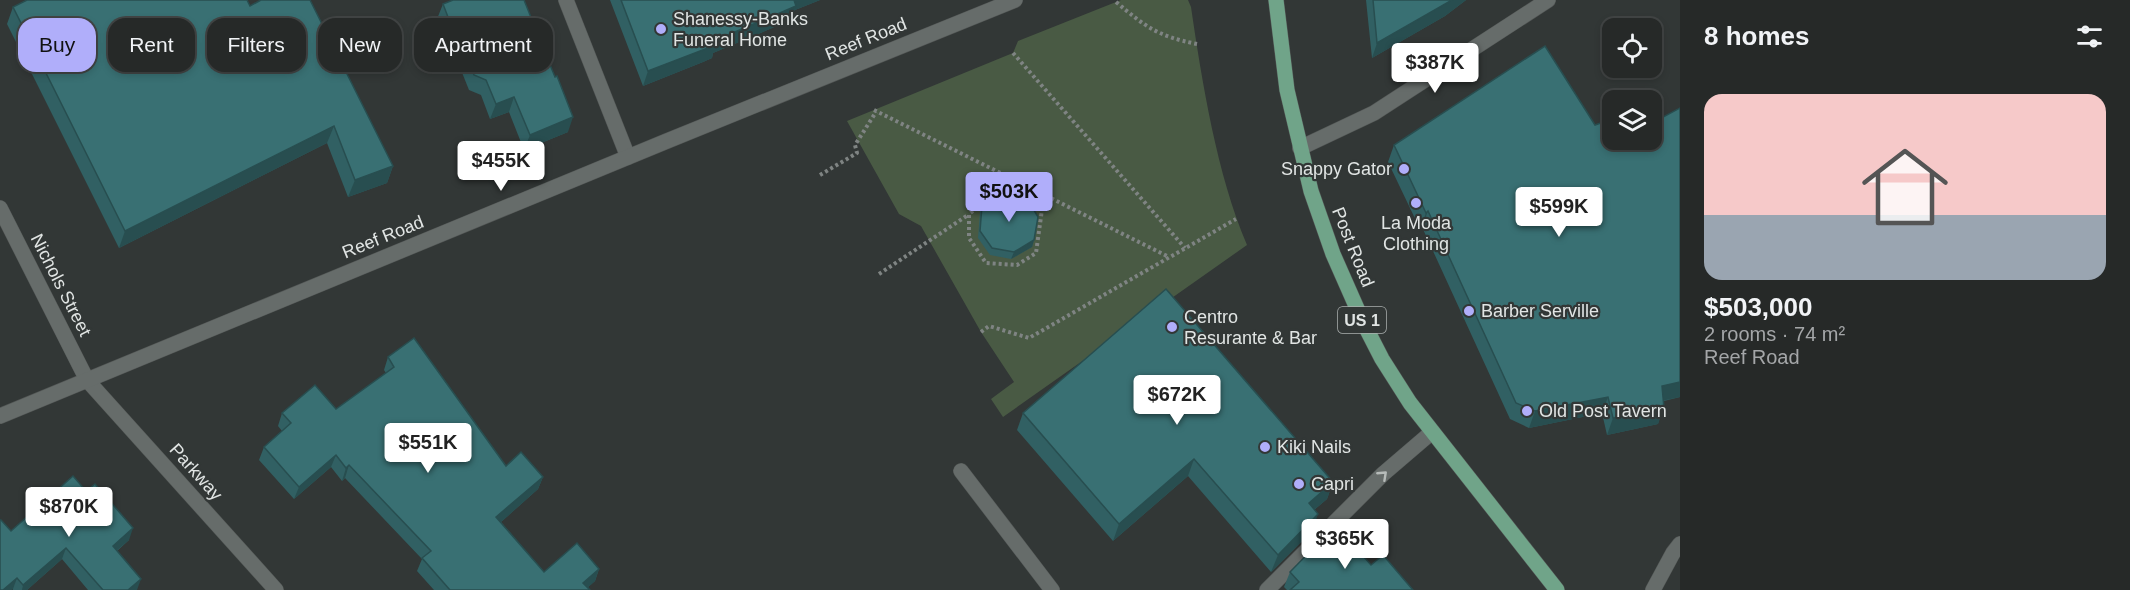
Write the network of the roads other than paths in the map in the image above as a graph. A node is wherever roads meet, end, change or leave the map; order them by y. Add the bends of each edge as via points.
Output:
1 (566, 0) edge
2 (1015, 0) edge
3 (1276, 0) edge
4 (1548, 0) edge
5 (1300, 148) junction
6 (628, 157) junction
7 (0, 208) edge
8 (87, 380) junction
9 (0, 416) edge
10 (1432, 432) junction
11 (961, 471) dead end
12 (1680, 544) edge
13 (276, 590) edge
14 (1052, 590) edge
15 (1267, 590) edge
16 (1557, 590) edge
17 (1653, 590) edge

1 - 6 street
2 - 6 street, Reef Road
3 - 5 main road, Post Road / US 1 via 1287,90
4 - 5 street via 1374,113
5 - 10 main road, Post Road / US 1 via 1333,254 1363,322 1410,404
6 - 8 street, Reef Road
7 - 8 street, Nichols Street
8 - 9 street, Reef Road
8 - 13 street, Parkway
15 -> 10 street via 1383,474
10 - 16 main road, Post Road / US 1
11 - 14 street
12 - 17 street

